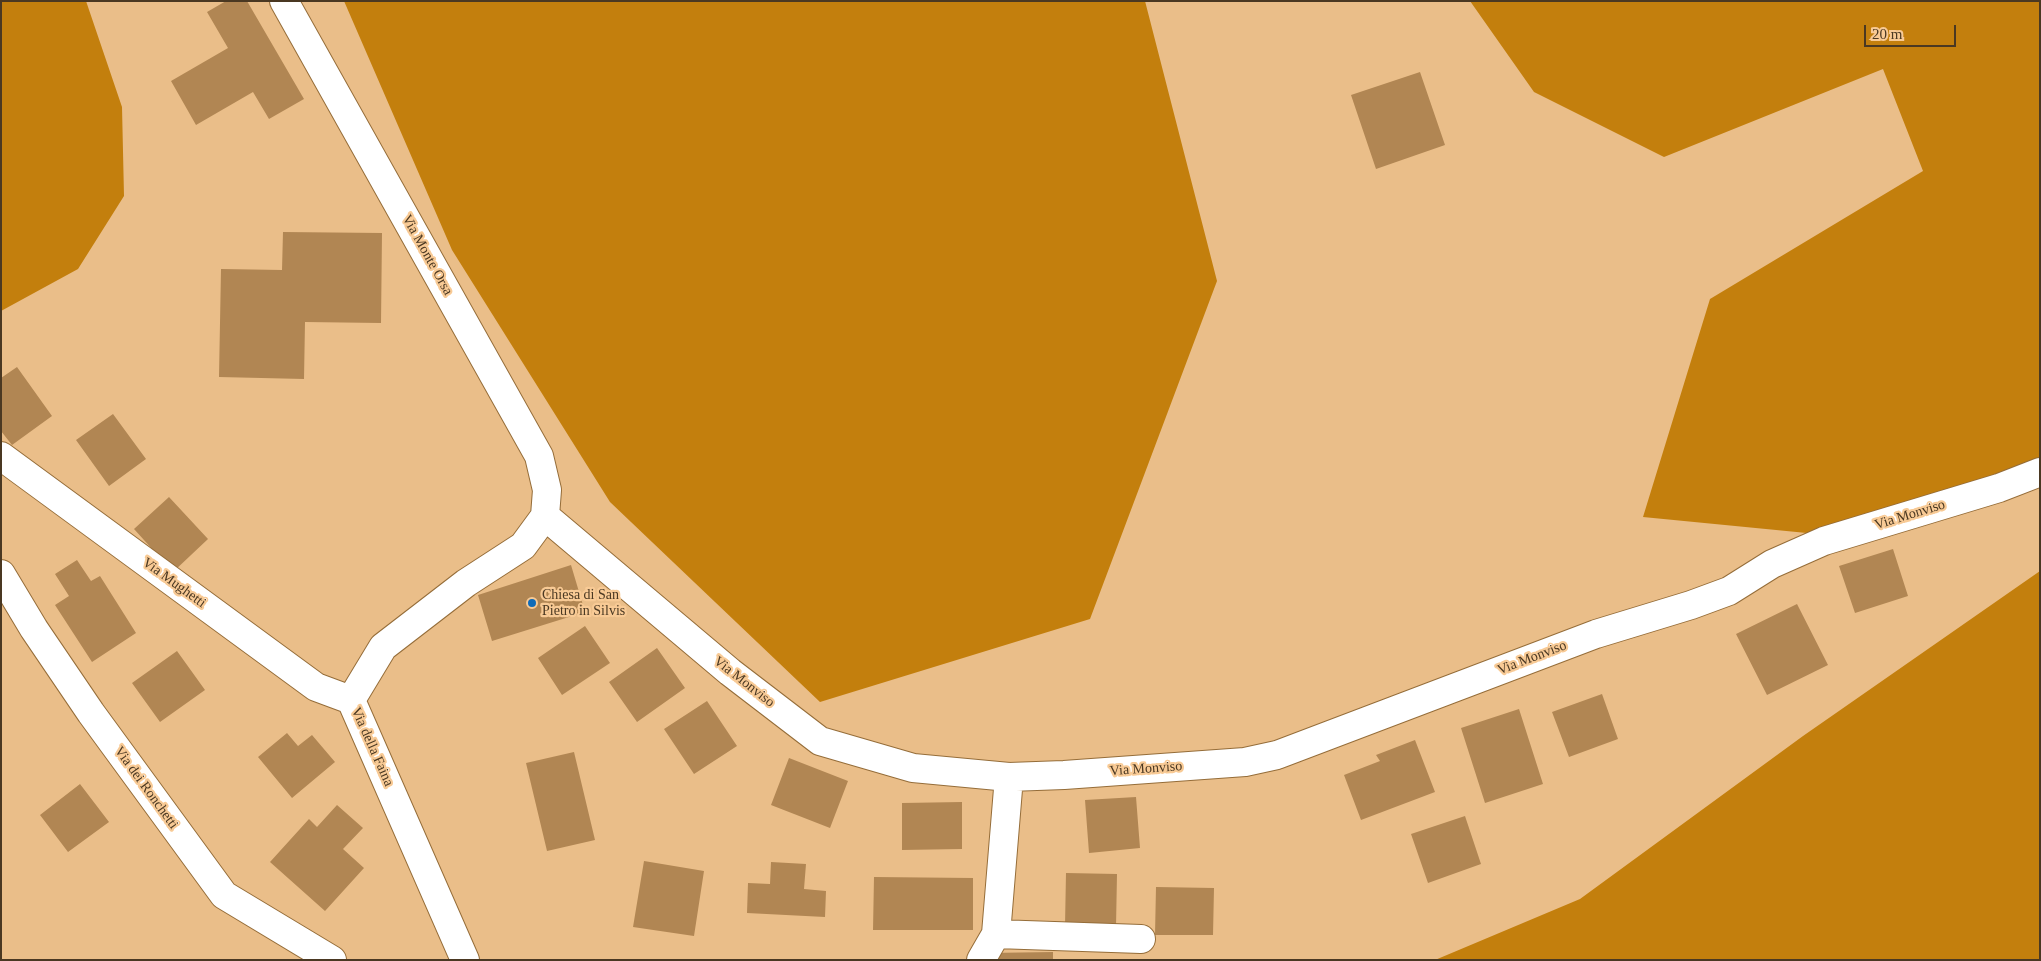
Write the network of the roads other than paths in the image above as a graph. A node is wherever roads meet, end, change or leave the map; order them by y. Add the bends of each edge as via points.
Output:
1 (284, 1) edge
2 (1, 456) edge
3 (2040, 472) edge
4 (545, 516) junction
5 (1, 574) edge
6 (351, 700) junction
7 (1009, 777) junction
8 (996, 934) junction
9 (1141, 939) dead end
10 (332, 960) edge
11 (465, 960) edge
12 (981, 960) edge

1 - 4 street, Via Monte Orsa via 539,456 547,490
2 - 6 street, Via Mughetti via 316,687
3 - 7 street, Via Monviso via 1999,488 1824,541 1772,564 1729,591 1596,634 1277,755 1245,762
4 - 6 street, Via della Faina via 522,546 466,583 383,646
4 - 7 street, Via Monviso via 730,672 820,741 913,768
5 - 10 street, Via dei Ronchetti via 91,713 224,895
6 - 11 street, Via della Faina
7 - 8 street
8 - 9 street
8 - 12 street

